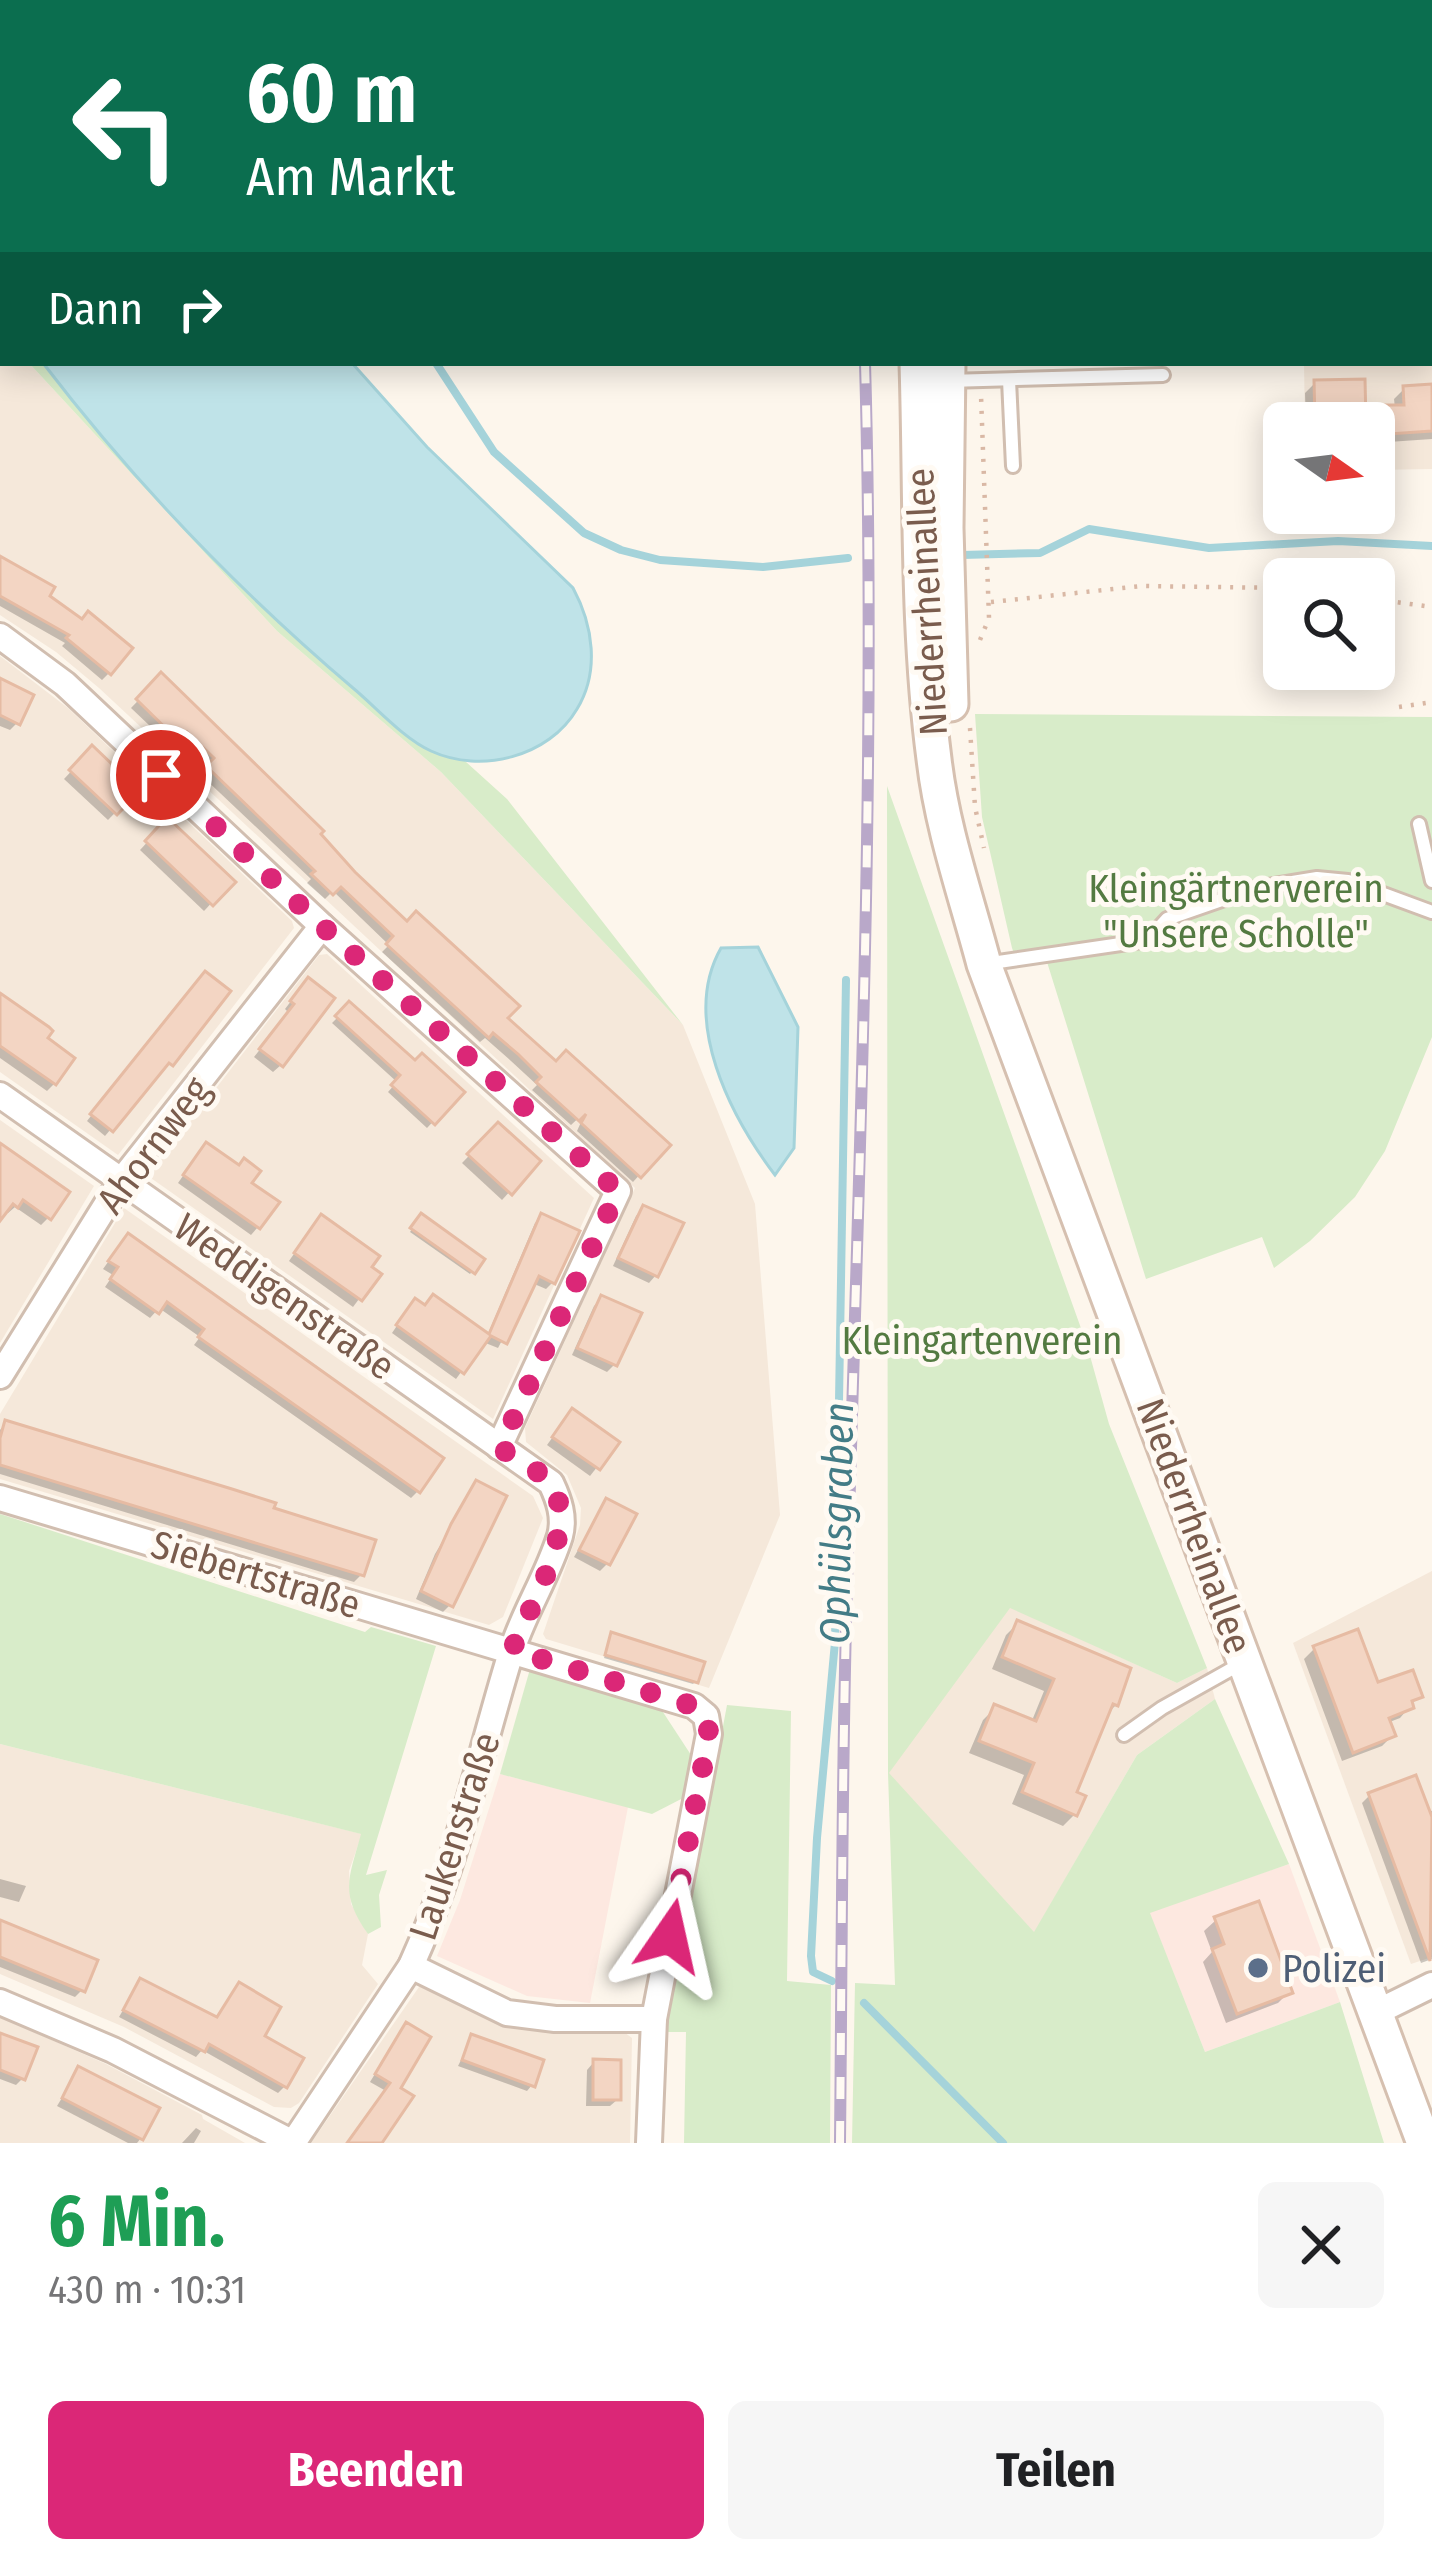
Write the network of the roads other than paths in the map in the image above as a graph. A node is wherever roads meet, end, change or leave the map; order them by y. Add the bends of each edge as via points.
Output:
1 (932, 372) edge
2 (1163, 375) dead end
3 (1009, 380) junction
4 (1013, 466) dead end
5 (0, 636) edge
6 (1419, 824) dead end
7 (1432, 881) edge
8 (1432, 912) edge
9 (322, 926) junction
10 (984, 964) junction
11 (0, 1095) edge
12 (121, 1180) junction
13 (0, 1376) edge
14 (500, 1448) junction
15 (0, 1498) edge
16 (561, 1504) joint
17 (512, 1650) junction
18 (1245, 1661) junction
19 (1124, 1736) dead end
20 (411, 1966) junction
21 (1432, 1985) edge
22 (0, 2002) edge
23 (1375, 2013) junction
24 (654, 2019) junction
25 (293, 2143) edge
26 (649, 2143) edge
27 (1424, 2143) edge

1 - 3 lane
1 - 10 main road, Niederrheinallee via 952,723 969,908
2 - 3 lane
3 - 4 lane
5 - 9 street via 65,684
6 - 7 lane
8 - 10 lane via 1317,878 1256,888 1168,919 1148,940
9 - 12 street, Ahornweg
9 - 14 street via 618,1191
10 - 18 main road, Niederrheinallee
11 - 12 street, Weddigenstraße
12 - 13 street, Ahornweg
12 - 14 street, Weddigenstraße
14 - 16 street, Weddigenstraße via 551,1483
15 - 17 street, Siebertstraße
16 - 17 street, Laukenstraße via 562,1532
17 - 20 street, Laukenstraße
17 - 24 street, Siebertstraße via 706,1716 709,1734
18 - 19 lane
18 - 23 main road, Niederrheinallee
20 - 24 street via 507,2013
20 - 25 street, Laukenstraße
21 - 23 street
22 - 25 street
23 - 27 main road, Niederrheinallee
24 - 26 street

